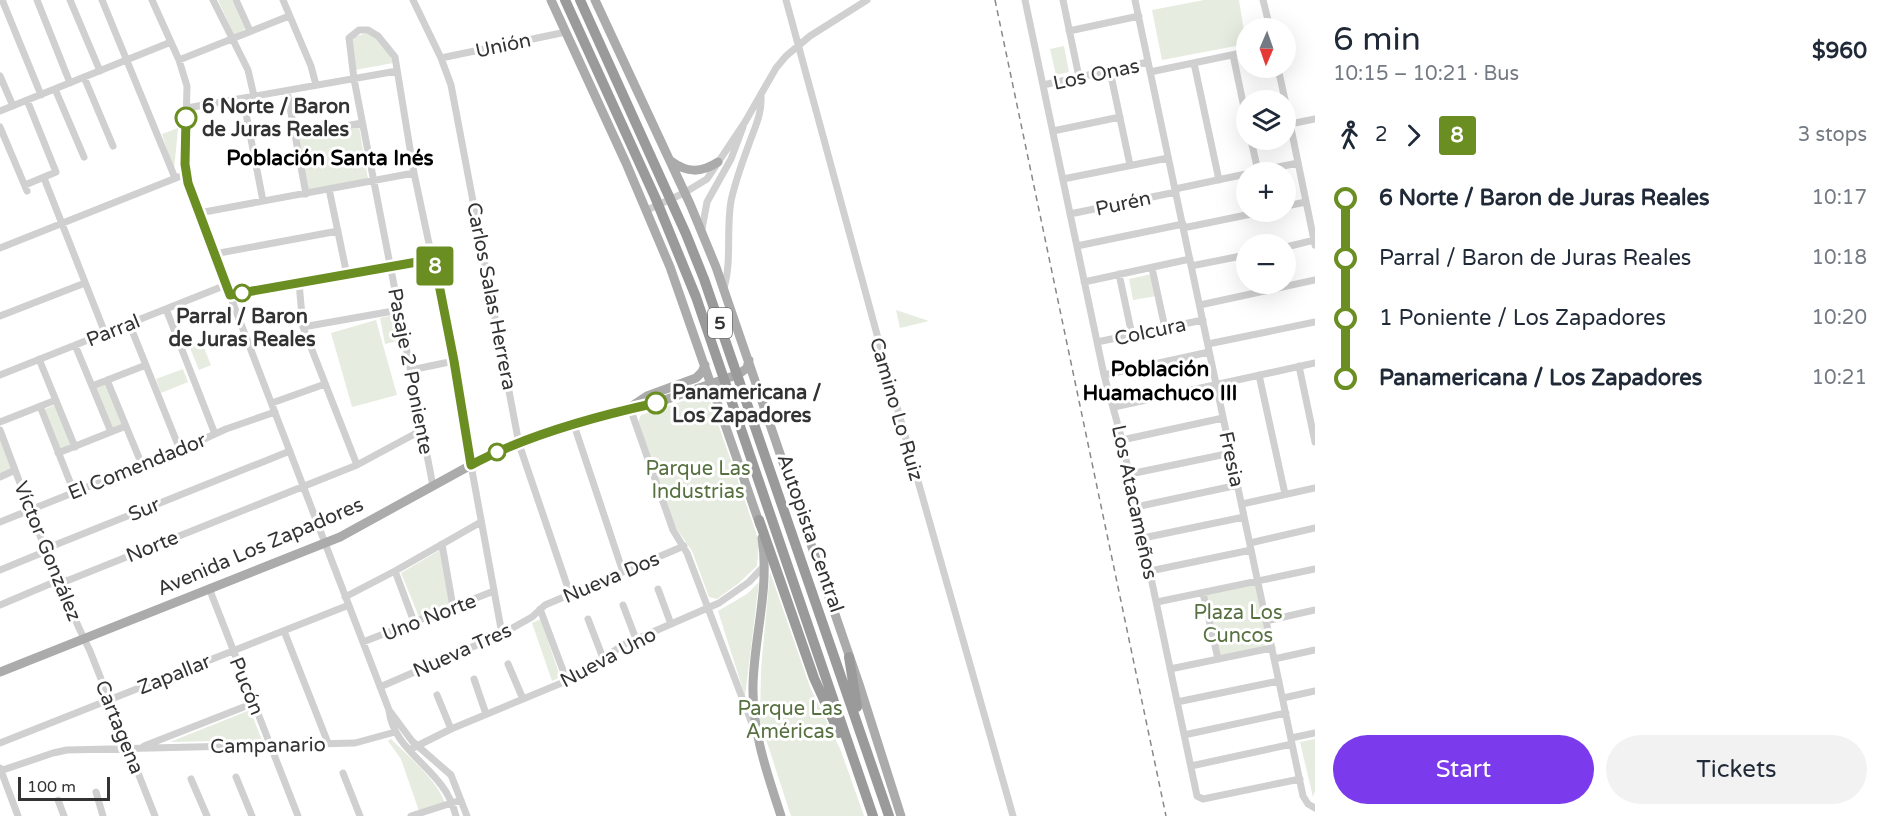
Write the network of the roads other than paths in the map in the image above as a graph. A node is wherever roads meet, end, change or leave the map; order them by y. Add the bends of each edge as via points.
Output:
1 (37, 0) edge
2 (70, 0) edge
3 (102, 0) edge
4 (152, 0) edge
5 (213, 0) edge
6 (236, 0) edge
7 (283, 0) edge
8 (413, 0) edge
9 (551, 0) edge
10 (565, 0) edge
11 (580, 0) edge
12 (595, 0) edge
13 (786, 0) edge
14 (867, 0) edge
15 (1025, 0) edge
16 (1063, 0) edge
17 (1135, 0) edge
18 (1263, 0) edge
19 (3, 1) edge
20 (289, 16) junction
21 (1139, 16) junction
22 (1267, 18) edge
23 (250, 31) junction
24 (1069, 31) junction
25 (566, 32) junction
26 (232, 39) junction
27 (171, 42) junction
28 (798, 44) junction
29 (1236, 54) edge
30 (1233, 55) junction
31 (441, 58) junction
32 (127, 60) junction
33 (179, 60) junction
34 (1148, 62) junction
35 (1194, 63) junction
36 (100, 71) junction
37 (397, 71) junction
38 (1110, 71) junction
39 (1150, 72) junction
40 (0, 76) edge
41 (84, 77) junction
42 (1080, 77) junction
43 (354, 79) junction
44 (70, 83) junction
45 (316, 85) junction
46 (1043, 85) junction
47 (55, 89) junction
48 (1240, 90) edge
49 (287, 91) junction
50 (761, 94) junction
51 (41, 95) junction
52 (254, 96) junction
53 (243, 98) junction
54 (27, 100) junction
55 (13, 106) junction
56 (187, 108) junction
57 (0, 111) edge
58 (1120, 117) junction
59 (1315, 119) edge
60 (745, 122) junction
61 (362, 123) junction
62 (1296, 123) edge
63 (0, 127) edge
64 (1053, 131) junction
65 (295, 135) junction
66 (113, 146) dead end
67 (1295, 150) edge
68 (84, 157) dead end
69 (1168, 158) junction
70 (668, 159) junction
71 (718, 162) junction
72 (1298, 163) joint
73 (1130, 165) junction
74 (414, 173) junction
75 (186, 174) junction
76 (1236, 176) edge
77 (44, 178) junction
78 (175, 178) junction
79 (1063, 179) junction
80 (1219, 180) junction
81 (374, 181) junction
82 (329, 189) junction
83 (1175, 190) junction
84 (306, 194) junction
85 (681, 194) junction
86 (263, 201) junction
87 (1306, 202) junction
88 (1296, 204) edge
89 (649, 209) junction
90 (199, 213) junction
91 (1070, 214) junction
92 (1236, 216) edge
93 (62, 224) junction
94 (1183, 226) junction
95 (338, 231) junction
96 (702, 232) junction
97 (1315, 242) edge
98 (1296, 245) edge
99 (1077, 246) junction
100 (0, 248) edge
101 (214, 254) junction
102 (1236, 256) edge
103 (449, 257) dead end
104 (434, 259) junction
105 (1191, 263) junction
106 (391, 267) junction
107 (1152, 267) junction
108 (1119, 274) junction
109 (347, 275) junction
110 (1315, 280) edge
111 (1084, 282) junction
112 (85, 283) junction
113 (299, 283) junction
114 (226, 285) junction
115 (723, 288) junction
116 (230, 295) junction
117 (1200, 305) junction
118 (166, 309) junction
119 (399, 310) junction
120 (0, 316) edge
121 (1203, 320) junction
122 (1315, 322) edge
123 (129, 323) junction
124 (303, 327) junction
125 (1165, 328) junction
126 (105, 333) junction
127 (1132, 335) junction
128 (1097, 342) junction
129 (75, 345) junction
130 (1209, 348) junction
131 (39, 359) junction
132 (454, 361) junction
133 (1315, 363) edge
134 (748, 364) junction
135 (146, 365) junction
136 (705, 365) junction
137 (1299, 366) junction
138 (411, 370) junction
139 (0, 375) edge
140 (1104, 375) junction
141 (1259, 375) junction
142 (107, 380) junction
143 (714, 383) junction
144 (325, 384) junction
145 (1216, 384) junction
146 (92, 386) junction
147 (56, 400) junction
148 (272, 403) junction
149 (40, 406) junction
150 (1113, 407) junction
151 (630, 408) junction
152 (275, 412) junction
153 (1223, 418) junction
154 (0, 422) edge
155 (574, 425) junction
156 (126, 426) junction
157 (0, 430) edge
158 (422, 430) junction
159 (111, 432) junction
160 (215, 434) junction
161 (1122, 440) junction
162 (1315, 442) edge
163 (519, 444) junction
164 (75, 447) junction
165 (180, 450) junction
166 (290, 451) junction
167 (58, 453) junction
168 (1231, 453) junction
169 (142, 465) junction
170 (357, 465) junction
171 (471, 465) junction
172 (15, 470) junction
173 (1130, 474) junction
174 (0, 477) edge
175 (1238, 485) junction
176 (303, 486) junction
177 (433, 486) junction
178 (1315, 488) edge
179 (74, 492) junction
180 (1285, 494) junction
181 (1242, 504) junction
182 (1136, 507) junction
183 (30, 510) junction
184 (1244, 518) junction
185 (759, 520) junction
186 (0, 522) edge
187 (481, 522) junction
188 (1315, 528) edge
189 (1143, 538) junction
190 (325, 543) junction
191 (442, 544) junction
192 (684, 546) junction
193 (1251, 546) junction
194 (47, 550) junction
195 (765, 564) junction
196 (1315, 569) edge
197 (0, 570) edge
198 (1150, 571) junction
199 (395, 572) junction
200 (623, 572) junction
201 (60, 582) junction
202 (1258, 582) junction
203 (209, 588) junction
204 (658, 589) dead end
205 (494, 591) junction
206 (1203, 593) junction
207 (570, 594) junction
208 (345, 597) junction
209 (1156, 602) junction
210 (623, 604) dead end
211 (0, 605) edge
212 (349, 605) junction
213 (453, 607) junction
214 (708, 608) junction
215 (540, 609) junction
216 (1315, 610) edge
217 (588, 619) dead end
218 (1266, 621) junction
219 (414, 622) junction
220 (671, 624) junction
221 (284, 631) junction
222 (502, 634) junction
223 (83, 638) junction
224 (636, 639) junction
225 (363, 642) junction
226 (1272, 648) junction
227 (1315, 650) edge
228 (233, 651) junction
229 (849, 657) junction
230 (603, 658) junction
231 (1218, 659) junction
232 (1274, 659) junction
233 (508, 664) dead end
234 (1170, 669) junction
235 (0, 672) edge
236 (474, 679) dead end
237 (567, 681) junction
238 (1279, 681) junction
239 (380, 687) junction
240 (1315, 691) edge
241 (437, 695) dead end
242 (1283, 698) junction
243 (523, 699) junction
244 (110, 700) junction
245 (1178, 702) junction
246 (254, 703) junction
247 (389, 710) junction
248 (1286, 712) junction
249 (486, 714) junction
250 (451, 729) junction
251 (395, 732) junction
252 (1315, 733) edge
253 (1184, 735) junction
254 (758, 737) junction
255 (1292, 741) junction
256 (0, 743) edge
257 (328, 743) junction
258 (270, 744) junction
259 (865, 745) junction
260 (417, 746) junction
261 (129, 748) junction
262 (139, 748) junction
263 (409, 750) junction
264 (1191, 766) junction
265 (0, 770) edge
266 (858, 771) junction
267 (343, 773) dead end
268 (236, 777) dead end
269 (191, 779) dead end
270 (1300, 779) junction
271 (96, 792) dead end
272 (58, 800) dead end
273 (461, 800) junction
274 (452, 802) junction
275 (1314, 805) edge
276 (422, 814) edge
277 (18, 816) edge
278 (64, 816) edge
279 (103, 816) edge
280 (155, 816) edge
281 (207, 816) edge
282 (252, 816) edge
283 (298, 816) edge
284 (360, 816) edge
285 (411, 816) edge
286 (456, 816) edge
287 (467, 816) edge
288 (781, 816) edge
289 (873, 816) edge
290 (889, 816) edge
291 (902, 816) edge
292 (1013, 816) edge

1 - 44 street
2 - 36 street
3 - 32 street
4 - 27 street
5 - 26 street
6 - 23 street
7 - 20 street
8 - 31 street, Carlos Salas Herrera
9 - 25 main road
10 - 266 highway, Autopista Central / 5 via 687,273
11 - 259 highway, Autopista Central / 5 via 705,279
12 - 70 main road
13 - 28 street, Camino Lo Ruiz
14 - 28 street
15 - 46 street, Los Atacameños
16 - 24 street
17 - 21 street, Fresia
18 - 22 street
19 - 51 street
20 - 23 street
20 - 45 street
21 - 24 street
21 - 34 street, Fresia
23 - 26 street
24 - 42 street
25 - 31 street, Unión
25 - 89 main road
26 - 33 street
26 - 52 street via 250,76
27 - 32 street
27 - 33 street
28 - 50 street via 776,68
28 - 292 street, Camino Lo Ruiz
29 - 30 street
30 - 35 street
30 - 48 street
31 - 163 street, Carlos Salas Herrera via 453,94
32 - 36 street
32 - 78 street
33 - 56 street via 187,86
34 - 38 street, Los Onas
34 - 39 street, Fresia
35 - 39 street
35 - 80 street
36 - 41 street
37 - 43 street
37 - 43 street, Pasaje 2 Poniente via 394,53 378,36 359,30 352,34 349,44
37 - 74 street
38 - 42 street, Los Onas
38 - 58 street
39 - 69 street, Fresia
40 - 55 street
41 - 44 street
41 - 66 street
42 - 46 street, Los Onas
43 - 45 street
43 - 61 street, Pasaje 2 Poniente
44 - 47 street
45 - 49 street
46 - 64 street, Los Atacameños
47 - 51 street
47 - 68 street
49 - 52 street
49 - 65 street
50 - 60 street
50 - 115 street via 759,117 732,200
51 - 54 street
52 - 53 street
53 - 56 street
53 - 86 street
54 - 55 street
54 - 77 street via 56,172
55 - 57 street
56 - 75 street
58 - 64 street
58 - 73 street
59 - 62 street
60 - 71 street
60 - 96 street via 731,159 707,202
61 - 65 street
61 - 81 street, Pasaje 2 Poniente
63 - 77 street via 26,188
64 - 79 street, Los Atacameños
65 - 84 street
67 - 72 street
69 - 73 street
69 - 83 street, Fresia
70 - 71 main road via 691,171 704,170
70 - 85 main road
71 - 85 street via 706,179
72 - 87 street
73 - 79 street
74 - 81 street
74 - 104 street
75 - 78 street
75 - 90 street
76 - 80 street, Purén
77 - 93 street
78 - 93 street
79 - 91 street, Los Atacameños
80 - 83 street, Purén
81 - 82 street
81 - 106 street, Pasaje 2 Poniente
82 - 84 street
82 - 95 street
83 - 91 street, Purén
83 - 94 street, Fresia
84 - 86 street
85 - 89 street
85 - 96 main road
86 - 90 street
87 - 88 street
87 - 97 street
89 - 136 main road
90 - 101 street
91 - 99 street, Los Atacameños
92 - 94 street
93 - 100 street
93 - 112 street
94 - 99 street
94 - 105 street, Fresia
95 - 101 street
95 - 109 street
96 - 115 main road
97 - 98 street
99 - 111 street, Los Atacameños
101 - 114 street
102 - 105 street
103 - 104 street
104 - 106 street
104 - 132 street
105 - 107 street
105 - 117 street, Fresia
106 - 109 street
106 - 119 street, Pasaje 2 Poniente
107 - 108 street
107 - 125 street
108 - 111 street
108 - 127 street
109 - 113 street
110 - 117 street
111 - 128 street, Los Atacameños
112 - 120 street
112 - 126 street
113 - 116 street
113 - 124 street
114 - 116 street
114 - 118 street, Parral
115 - 134 main road
116 - 148 street
117 - 121 street, Fresia
118 - 123 street, Parral
118 - 160 street
119 - 124 street
119 - 138 street, Pasaje 2 Poniente
121 - 125 street, Colcura
121 - 130 street, Fresia
122 - 130 street
123 - 126 street, Parral
123 - 135 street
124 - 144 street
125 - 127 street, Colcura
126 - 129 street, Parral
127 - 128 street, Colcura
128 - 140 street, Los Atacameños
129 - 131 street, Parral
129 - 146 street
130 - 140 street
130 - 145 street, Fresia
131 - 139 street, Parral
131 - 147 street
132 - 138 street
132 - 171 street
133 - 137 street
134 - 143 main road, Avenida Los Zapadores via 739,374
134 - 229 main road
135 - 142 street
135 - 165 street
136 - 143 main road
136 - 151 main road, Avenida Los Zapadores via 696,378 647,396
137 - 141 street
137 - 162 street
138 - 158 street, Pasaje 2 Poniente
140 - 150 street, Los Atacameños
141 - 145 street
141 - 180 street
142 - 146 street
142 - 156 street
143 - 151 main road, Avenida Los Zapadores
143 - 185 main road
144 - 148 street
144 - 170 street
145 - 150 street
145 - 153 street, Fresia
146 - 159 street
147 - 149 street
147 - 164 street
148 - 152 street
149 - 154 street
149 - 167 street
150 - 161 street, Los Atacameños
151 - 155 main road, Avenida Los Zapadores
151 - 192 street via 673,530
152 - 160 street, El Comendador
152 - 166 street
153 - 161 street
153 - 168 street, Fresia
155 - 163 main road, Avenida Los Zapadores
155 - 200 street
156 - 159 street
156 - 169 street
157 - 172 street, Víctor González
158 - 170 street, Norte
158 - 177 street, Pasaje 2 Poniente
159 - 164 street
160 - 165 street, El Comendador
161 - 173 street, Los Atacameños
163 - 171 main road, Avenida Los Zapadores
163 - 207 street, Carlos Salas Herrera
164 - 167 street
165 - 169 street, El Comendador
166 - 176 street
166 - 194 street, Sur
167 - 179 street
168 - 173 street
168 - 175 street, Fresia
169 - 179 street, El Comendador
170 - 176 street, Norte
171 - 177 main road, Avenida Los Zapadores
171 - 187 street
172 - 174 street
172 - 183 street, Víctor González
173 - 182 street, Los Atacameños
175 - 181 street, Fresia
175 - 182 street
176 - 190 street
176 - 201 street, Norte
177 - 190 main road, Avenida Los Zapadores
178 - 180 street
179 - 183 street, El Comendador
180 - 181 street
181 - 184 street, Fresia
182 - 189 street, Los Atacameños
183 - 186 street, El Comendador
183 - 194 street, Víctor González
184 - 189 street
184 - 193 street, Fresia
185 - 195 main road
185 - 266 highway via 814,678
187 - 191 street
187 - 205 street
188 - 193 street
189 - 198 street, Los Atacameños
190 - 203 main road, Avenida Los Zapadores
190 - 208 street
191 - 199 street
191 - 213 street
192 - 200 street, Nueva Dos
192 - 214 street
193 - 198 street
193 - 202 street, Fresia
194 - 197 street, Sur
194 - 201 street, Víctor González
195 - 214 street, Nueva Uno via 749,582
195 - 254 main road via 753,680
196 - 202 street
198 - 209 street, Los Atacameños
199 - 208 street
199 - 219 street
200 - 207 street, Nueva Dos
201 - 211 street, Norte
201 - 223 street, Víctor González
202 - 206 street
202 - 218 street, Fresia
203 - 223 main road, Avenida Los Zapadores
203 - 228 street, Pucón
204 - 220 street
205 - 213 street, Uno Norte
205 - 222 street
206 - 209 street
206 - 231 street
207 - 215 street, Nueva Dos
208 - 212 street
209 - 234 street, Los Atacameños
210 - 224 street
212 - 221 street, Zapallar
212 - 225 street
213 - 219 street, Uno Norte
214 - 220 street, Nueva Uno
214 - 254 street
215 - 222 street, Nueva Tres
215 - 237 street
216 - 218 street
217 - 230 street
218 - 226 street, Fresia
219 - 225 street, Uno Norte
220 - 224 street, Nueva Uno
221 - 228 street, Zapallar
221 - 257 street
222 - 239 street, Nueva Tres
223 - 235 main road, Avenida Los Zapadores
223 - 244 street, Cartagena
224 - 230 street, Nueva Uno
225 - 239 street
226 - 231 street
226 - 232 street, Fresia
227 - 232 street
228 - 244 street, Zapallar
228 - 246 street, Pucón
229 - 259 highway
229 - 291 main road
230 - 237 street, Nueva Uno
231 - 234 street
232 - 238 street, Fresia
233 - 243 street
234 - 245 street, Los Atacameños
236 - 249 street
237 - 243 street, Nueva Uno
238 - 242 street, Fresia
238 - 245 street
239 - 247 street
240 - 242 street
241 - 250 street
242 - 248 street, Fresia
243 - 249 street, Nueva Uno
244 - 256 street, Zapallar
244 - 261 street, Cartagena
245 - 253 street, Los Atacameños
246 - 258 street, Pucón
246 - 262 street, Campanario
247 - 251 street
247 - 260 street
248 - 253 street
248 - 255 street, Fresia
249 - 250 street, Nueva Uno
250 - 260 street, Nueva Uno
251 - 257 street, Campanario via 359,742
251 - 263 street
252 - 255 street
253 - 264 street, Los Atacameños
254 - 288 main road
255 - 264 street
255 - 270 street, Fresia
257 - 258 street, Campanario
258 - 262 street, Campanario
258 - 283 street, Pucón
259 - 290 highway, Autopista Central / 5
260 - 263 street, Nueva Uno
260 - 273 street via 451,775
261 - 262 street, Campanario
261 - 265 street, Campanario via 63,751
261 - 280 street, Cartagena
263 - 274 street
264 - 270 street, Los Atacameños via 1201,799
265 - 277 street
266 - 289 highway, Autopista Central / 5
267 - 284 street
268 - 282 street
269 - 281 street
270 - 275 street, Fresia via 1303,796
271 - 279 street
272 - 278 street
273 - 274 street
273 - 287 street
274 - 276 street
274 - 286 street
276 - 285 street

